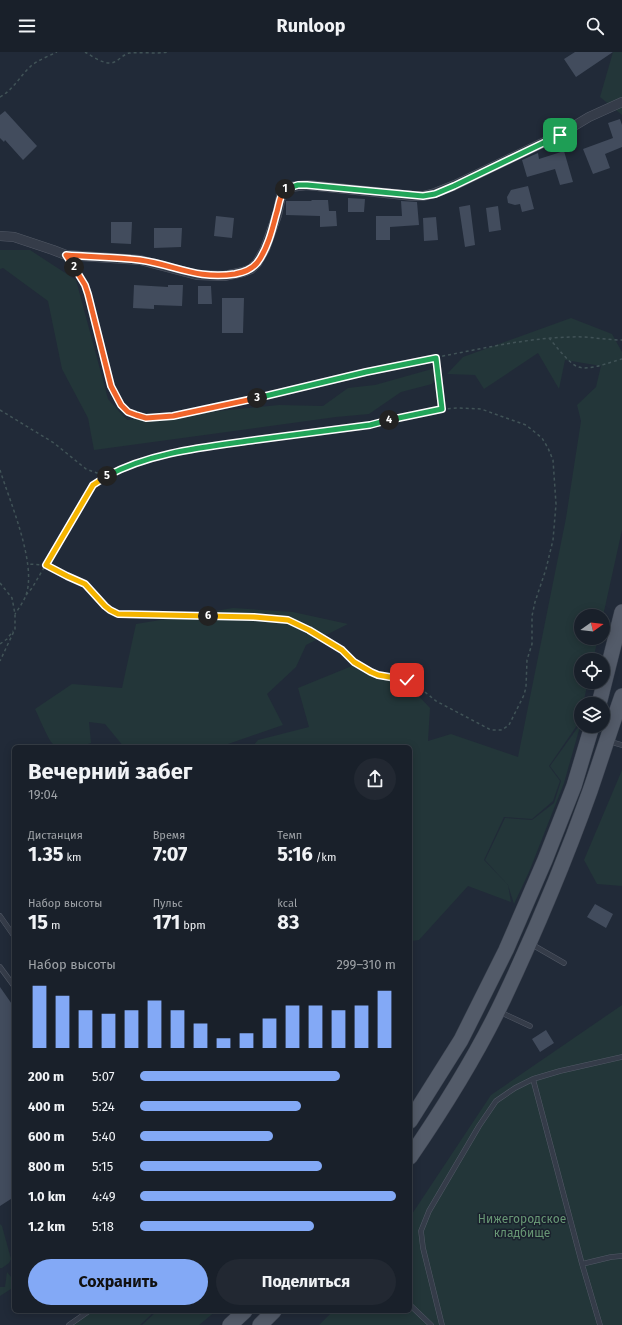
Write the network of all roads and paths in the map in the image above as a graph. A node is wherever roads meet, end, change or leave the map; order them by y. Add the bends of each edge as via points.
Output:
1 (57, 52) edge
2 (85, 52) edge
3 (169, 52) edge
4 (0, 97) edge
5 (622, 102) edge
6 (0, 236) edge
7 (66, 255) junction
8 (549, 338) junction
9 (622, 340) edge
10 (436, 358) junction
11 (622, 359) edge
12 (442, 409) junction
13 (0, 410) edge
14 (0, 470) edge
15 (118, 470) junction
16 (28, 564) junction
17 (46, 565) junction
18 (0, 583) edge
19 (26, 595) junction
20 (622, 612) edge
21 (15, 614) junction
22 (15, 628) junction
23 (0, 644) edge
24 (0, 662) edge
25 (622, 696) edge
26 (601, 697) edge
27 (590, 733) edge
28 (607, 740) junction
29 (622, 746) edge
30 (0, 916) edge
31 (12, 933) edge
32 (528, 943) junction
33 (564, 963) dead end
34 (0, 967) edge
35 (12, 983) edge
36 (497, 1011) junction
37 (530, 1026) dead end
38 (622, 1057) edge
39 (532, 1079) junction
40 (412, 1119) edge
41 (412, 1154) edge
42 (622, 1256) edge
43 (582, 1264) junction
44 (412, 1307) edge
45 (86, 1313) edge
46 (243, 1313) edge
47 (272, 1313) edge
48 (69, 1325) edge
49 (230, 1325) edge
50 (260, 1325) edge
51 (431, 1325) edge
52 (442, 1325) edge
53 (600, 1325) edge

1 - 4 path via 33,64 9,92
2 - 3 path via 101,61 114,63 123,55 130,53
5 - 7 street via 589,117 560,135 435,194 414,196 307,185 290,187 282,192 265,249 257,263 243,272 224,276 197,274 140,260
6 - 7 street via 14,237
7 - 10 path via 85,285 111,386 121,405 128,412 146,418 173,416
8 - 9 path
8 - 10 path
8 - 11 path via 574,365 580,368
10 - 12 path
12 - 15 path via 370,425 222,444 164,455
12 - 17 path via 481,409 526,425 542,438 553,460 556,504 553,540 532,616 532,644 526,660 526,687 509,725 502,730 491,730 436,701 407,680 371,672 354,662 342,650 288,620 118,614 105,606 85,584
13 - 15 path via 54,443 86,469 100,474
14 - 16 path
15 - 17 path via 93,485
16 - 17 path
16 - 19 path
17 - 19 path
18 - 21 path via 12,598
19 - 21 path
20 - 26 main road
21 - 22 path
22 - 23 path
22 - 24 path
25 - 28 main road
27 - 40 main road via 545,860 506,950 461,1040
28 - 29 lane
28 - 32 main road via 561,868
30 - 31 lane
32 - 33 lane
32 - 36 main road
34 - 35 lane
36 - 37 lane
36 - 41 main road via 472,1059
38 - 39 lane
39 - 43 lane
39 - 52 lane via 496,1101 428,1211 421,1231 423,1248
42 - 43 lane
43 - 53 lane
44 - 51 lane
45 - 48 lane
46 - 49 main road
47 - 50 main road

